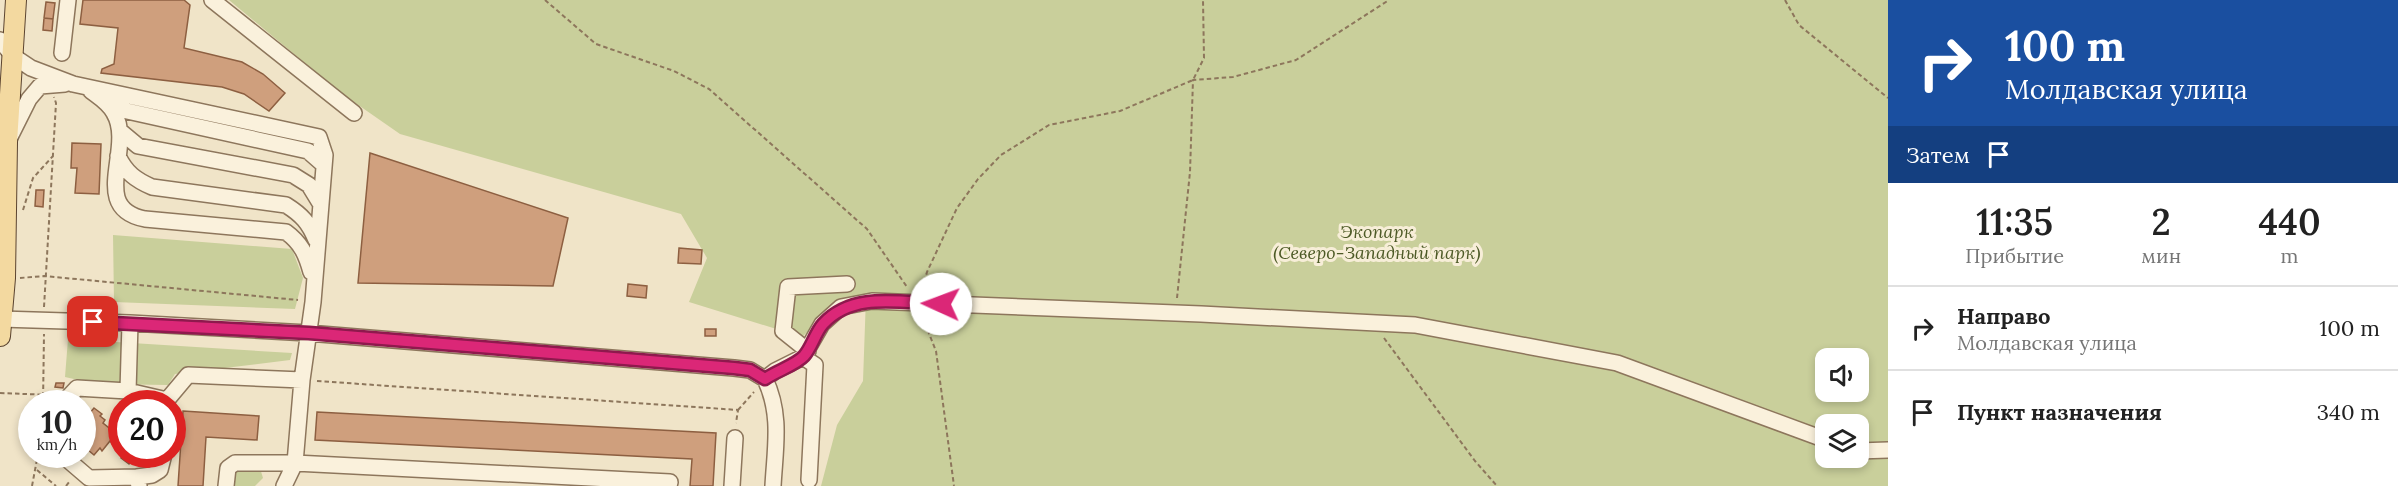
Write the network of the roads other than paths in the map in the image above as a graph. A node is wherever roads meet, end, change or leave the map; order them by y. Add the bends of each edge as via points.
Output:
1 (16, 0) edge
2 (68, 0) edge
3 (212, 0) edge
4 (0, 40) edge
5 (62, 53) dead end
6 (13, 56) junction
7 (73, 84) junction
8 (104, 101) junction
9 (354, 113) dead end
10 (120, 131) junction
11 (7, 142) junction
12 (118, 156) junction
13 (324, 165) junction
14 (320, 203) junction
15 (317, 243) junction
16 (313, 284) junction
17 (847, 284) dead end
18 (130, 323) junction
19 (0, 325) edge
20 (309, 333) junction
21 (805, 354) junction
22 (765, 379) junction
23 (302, 380) junction
24 (75, 390) edge
25 (108, 390) edge
26 (128, 390) edge
27 (176, 390) edge
28 (1815, 436) edge
29 (735, 438) road end
30 (1888, 450) edge
31 (1869, 451) edge
32 (295, 464) junction
33 (77, 468) edge
34 (160, 468) edge
35 (519, 480) edge
36 (809, 480) dead end
37 (138, 481) edge
38 (226, 486) edge
39 (284, 486) edge
40 (669, 486) edge
41 (732, 486) edge
42 (773, 486) edge

1 - 6 main road
2 - 5 street
3 - 9 street
4 - 6 street
6 - 7 street via 31,68
6 - 11 main road
7 - 8 street
7 - 11 street via 40,86
7 - 13 street via 319,137
8 - 10 street via 115,114
8 - 13 street via 127,111 308,151
10 - 12 street
10 - 14 street via 138,146 293,175 309,185
11 - 19 main road via 5,278
12 - 15 street via 136,180 152,187 286,205 301,214
12 - 16 street via 115,196 132,217 286,232 306,254
13 - 14 street
14 - 15 street
15 - 16 street
16 - 20 street
17 - 21 street via 788,287 783,331
18 - 19 street via 44,320
18 - 20 street
18 - 26 street
20 - 22 street via 734,368 750,370
20 - 23 street
21 - 22 street
21 - 28 street via 822,324 842,307 872,301 1415,325 1617,363
21 - 36 street via 815,365
22 - 42 street via 774,398 777,420
23 - 27 street via 188,375
23 - 32 street
24 - 25 street
29 - 41 street
30 - 31 street
32 - 35 street
32 - 38 street via 235,463 228,468
32 - 39 street
33 - 37 street via 89,478
34 - 37 street
35 - 40 street via 670,482

